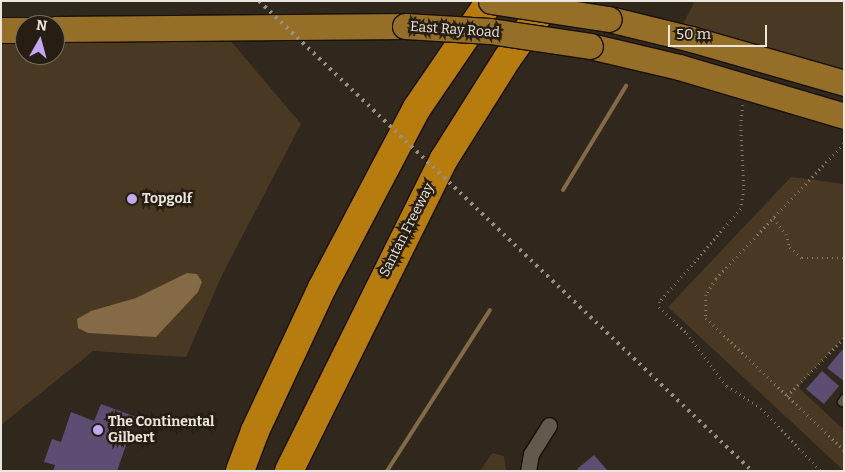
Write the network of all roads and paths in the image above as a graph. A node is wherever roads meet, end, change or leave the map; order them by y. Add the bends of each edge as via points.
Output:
1 (490, 1) edge
2 (548, 1) edge
3 (65, 29) edge
4 (1, 30) edge
5 (15, 30) edge
6 (844, 84) edge
7 (744, 104) dead end
8 (844, 116) edge
9 (844, 144) edge
10 (774, 218) junction
11 (844, 258) edge
12 (844, 338) edge
13 (788, 396) junction
14 (550, 425) dead end
15 (844, 450) edge
16 (240, 471) edge
17 (289, 471) edge
18 (528, 471) edge
19 (821, 471) edge

1 - 6 main road, bridge via 609,19
1 - 16 highway via 412,116 322,288 255,431
2 - 17 highway, Santan Freeway via 444,159
3 - 8 main road, East Ray Road, bridge via 405,26 490,31 590,46 679,67
4 - 5 main road
7 - 19 path via 741,209 659,307 687,333 727,386 761,408
9 - 10 path
10 - 11 path via 786,234 790,247 802,258
10 - 13 path via 716,279 706,294 706,318
12 - 13 path
13 - 15 path
14 - 18 street via 531,454

